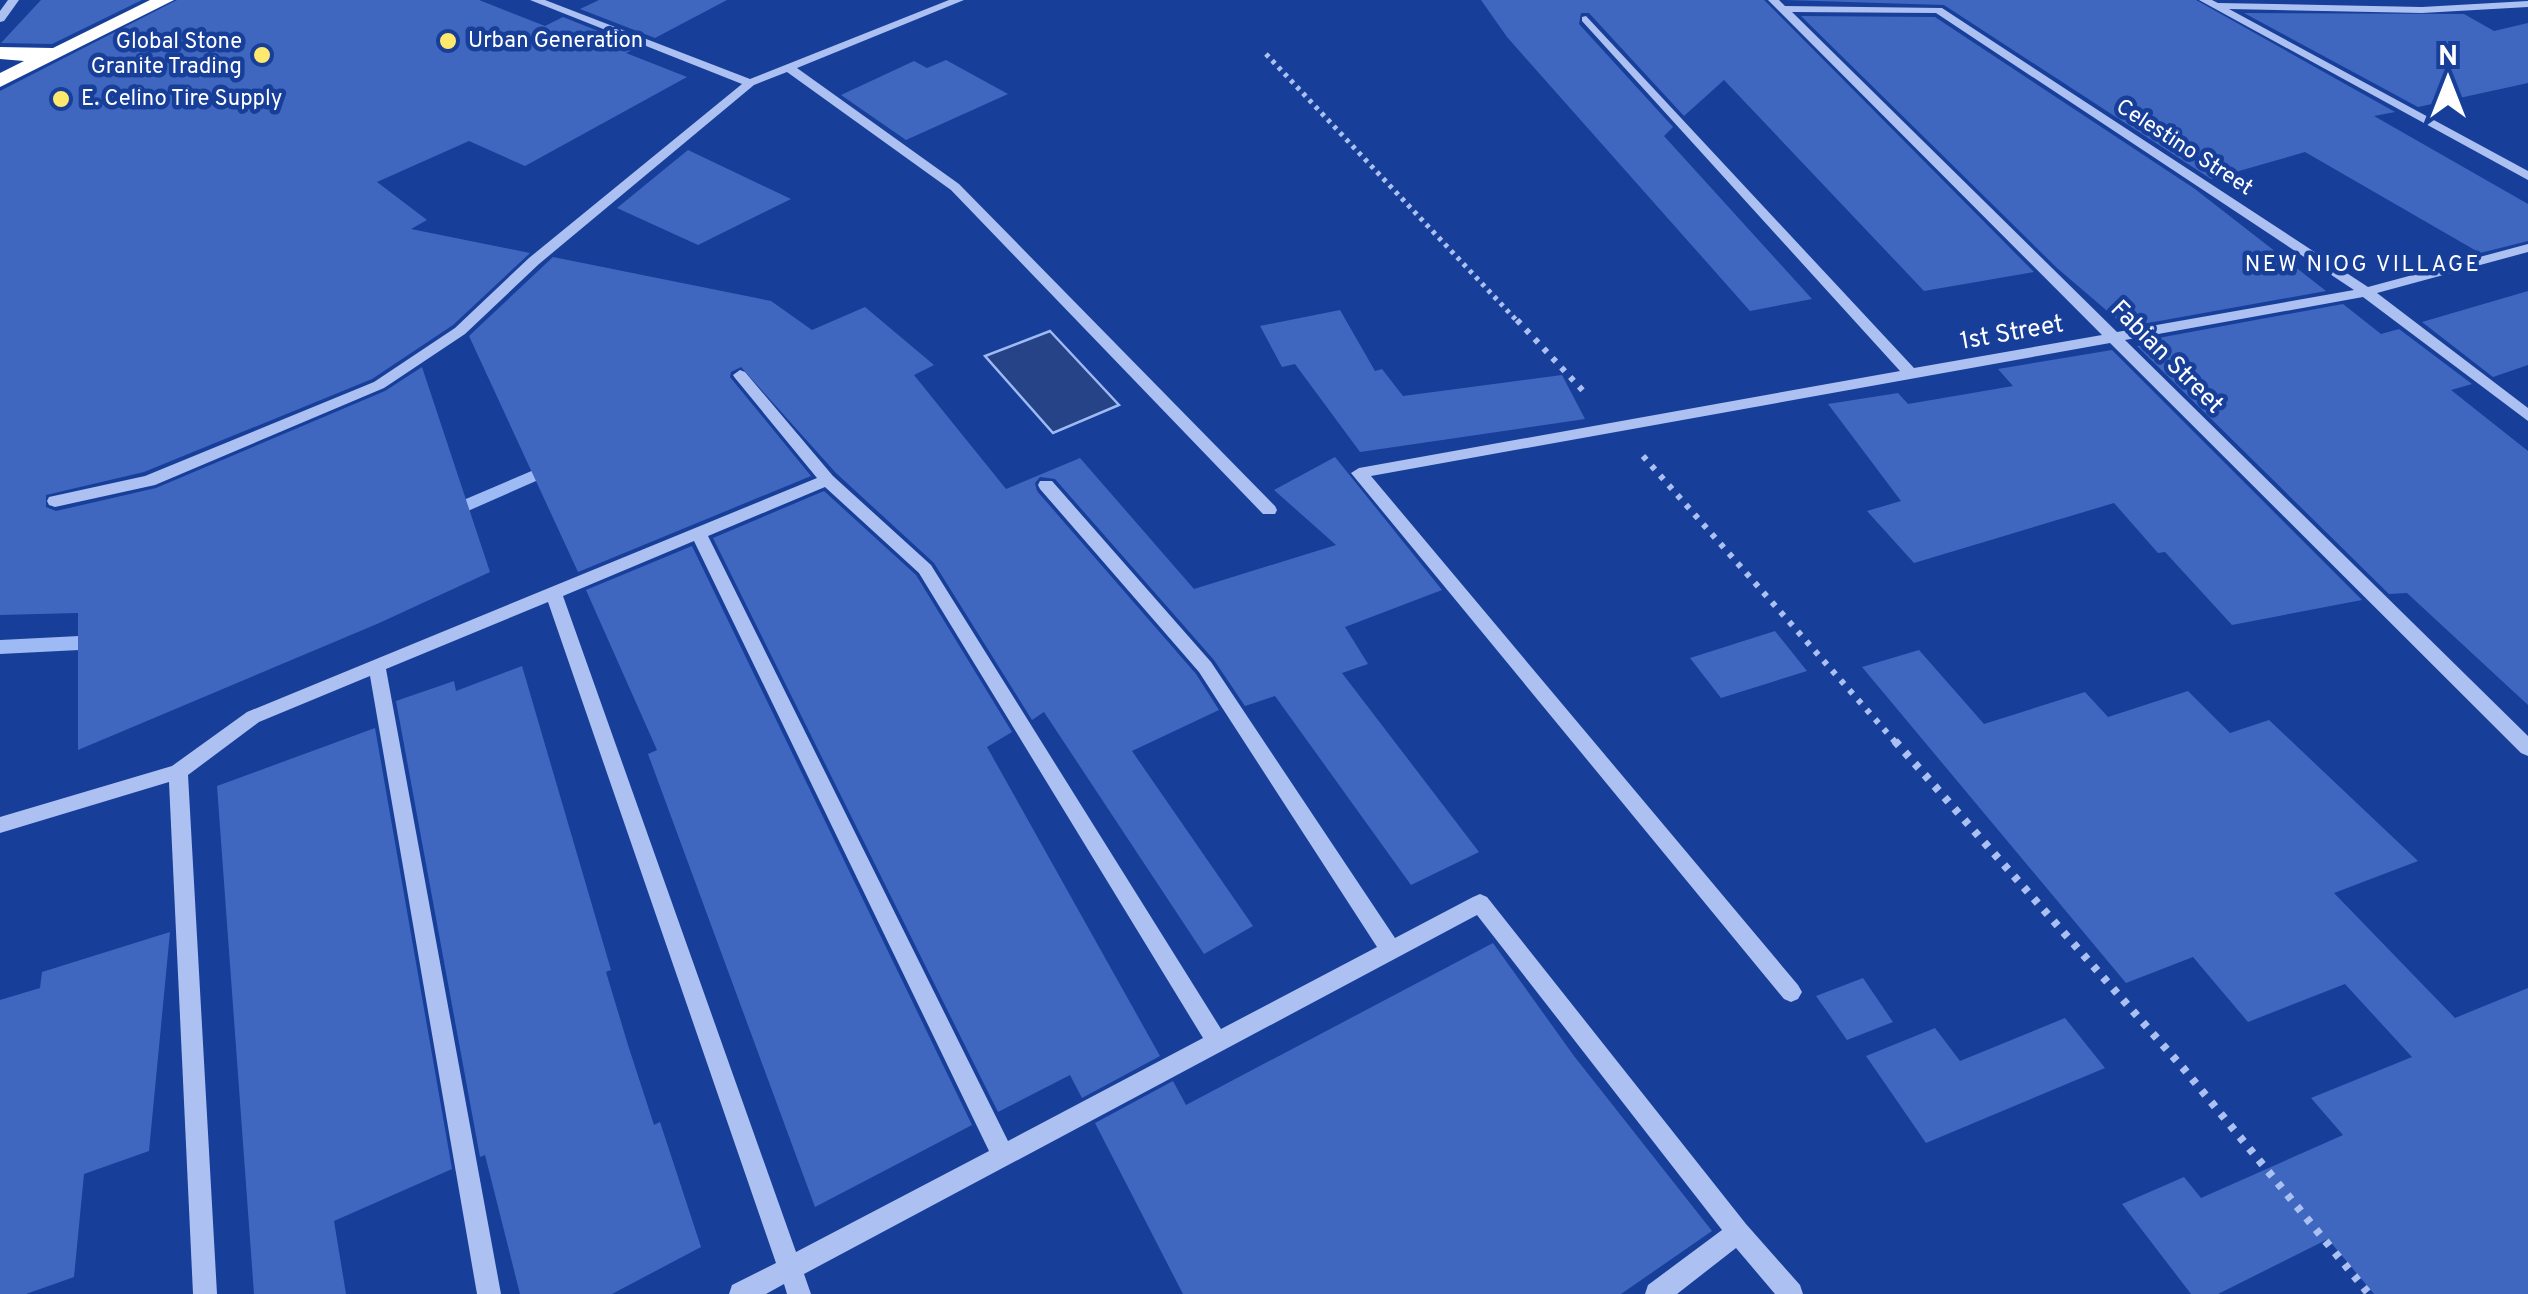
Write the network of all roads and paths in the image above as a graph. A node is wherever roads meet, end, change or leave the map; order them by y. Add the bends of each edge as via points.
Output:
1 (14, 0) edge
2 (165, 0) edge
3 (536, 0) edge
4 (958, 0) edge
5 (2210, 3) edge
6 (2528, 4) edge
7 (1778, 5) edge
8 (0, 19) edge
9 (1586, 19) dead end
10 (78, 42) junction
11 (0, 53) edge
12 (1266, 54) dead end
13 (790, 69) junction
14 (0, 81) edge
15 (750, 83) junction
16 (2528, 176) edge
17 (2528, 248) edge
18 (2366, 292) junction
19 (2114, 338) junction
20 (740, 375) dead end
21 (1912, 375) junction
22 (2528, 416) edge
23 (1618, 428) junction
24 (826, 480) junction
25 (1046, 485) dead end
26 (56, 501) dead end
27 (1269, 510) dead end
28 (700, 536) junction
29 (554, 594) junction
30 (377, 666) junction
31 (2528, 748) edge
32 (178, 772) junction
33 (0, 825) edge
34 (1391, 950) junction
35 (1791, 992) dead end
36 (1218, 1041) junction
37 (1003, 1155) junction
38 (1738, 1232) junction
39 (790, 1268) junction
40 (206, 1294) edge
41 (488, 1294) edge
42 (741, 1294) edge
43 (799, 1294) edge
44 (1657, 1294) edge
45 (1791, 1294) edge
46 (2369, 1294) edge

1 - 8 street
2 - 10 highway
3 - 15 street
4 - 13 street
5 - 6 street via 2422,10
5 - 16 street
7 - 18 street, Celestino Street via 1938,10
7 - 19 street, Fabian Street
9 - 21 street
10 - 11 highway via 28,56
10 - 14 highway
12 - 23 path
13 - 15 street
13 - 27 street via 955,187
15 - 26 street via 460,330 379,386 150,481
17 - 18 street, 1st Street
18 - 19 street, 1st Street
18 - 22 street, Celestino Street
19 - 21 street, 1st Street
19 - 31 street, Fabian Street
20 - 24 street
21 - 23 street, 1st Street
23 - 35 street, 1st Street via 1359,473
23 - 46 path via 2184,1069
24 - 28 street
24 - 36 street via 925,569
25 - 34 street via 1205,667
28 - 29 street
28 - 37 street
29 - 30 street
29 - 39 street
30 - 32 street via 253,717
30 - 41 street
32 - 33 street
32 - 40 street
34 - 36 street
34 - 38 street via 1480,903
36 - 37 street
37 - 39 street
38 - 44 street
38 - 45 street
39 - 42 street
39 - 43 street

